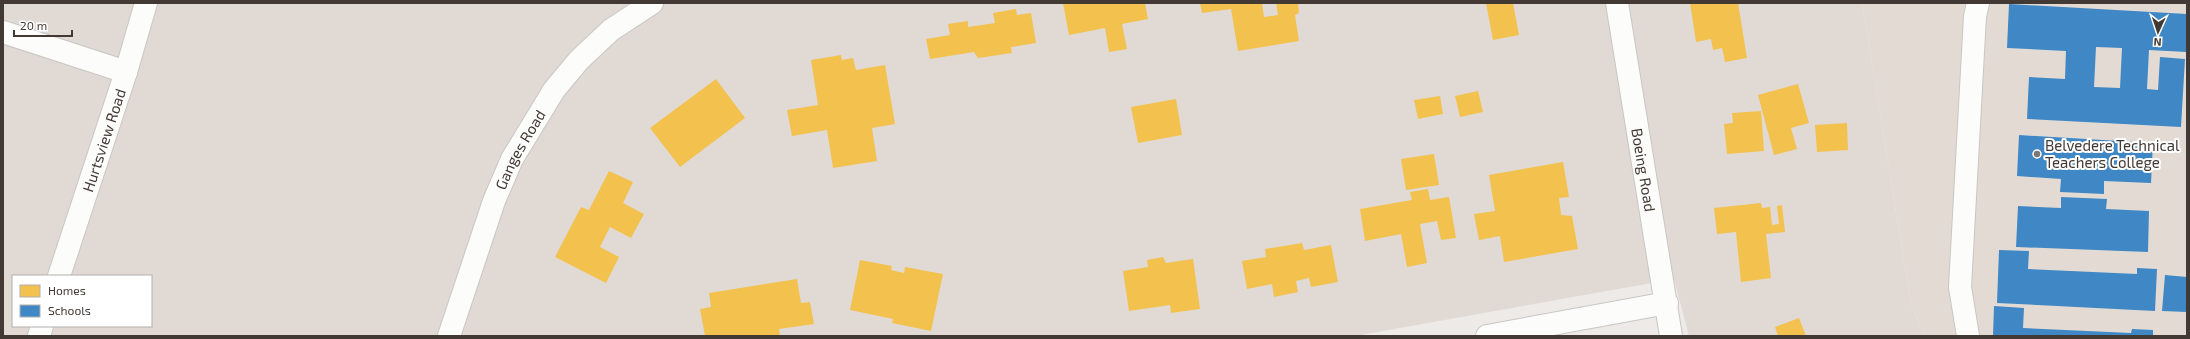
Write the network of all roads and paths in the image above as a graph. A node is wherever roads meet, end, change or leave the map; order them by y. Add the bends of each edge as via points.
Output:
1 (146, 3) edge
2 (652, 3) edge
3 (1617, 3) edge
4 (1978, 3) edge
5 (3, 32) edge
6 (126, 72) junction
7 (59, 275) edge
8 (1667, 303) junction
9 (449, 336) edge
10 (1488, 336) edge
11 (1671, 336) edge
12 (1968, 336) edge

1 - 6 street, Hurtsview Road
2 - 9 street, Ganges Road via 611,30 579,60 550,97 512,159 494,201
3 - 8 street, Boeing Road
4 - 12 street via 1975,16 1960,288
5 - 6 street
6 - 7 street, Hurtsview Road
8 - 10 street
8 - 11 street, Boeing Road

